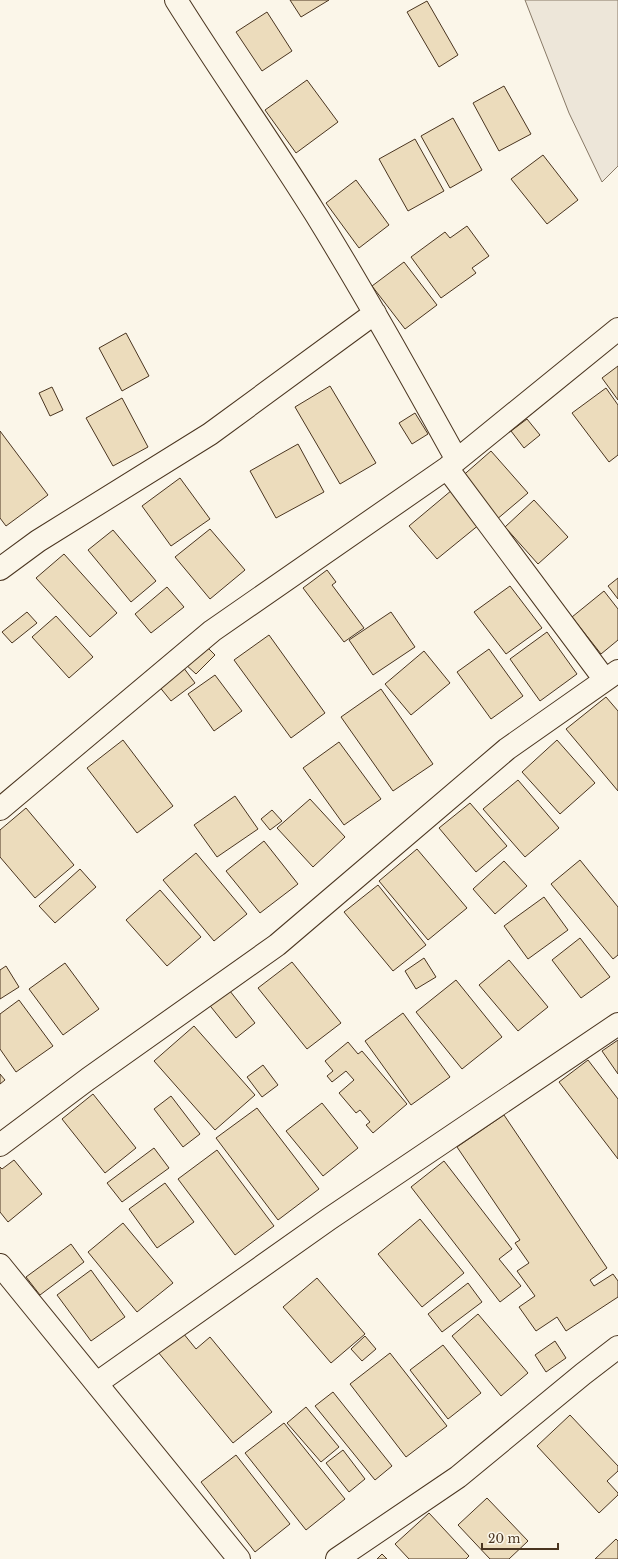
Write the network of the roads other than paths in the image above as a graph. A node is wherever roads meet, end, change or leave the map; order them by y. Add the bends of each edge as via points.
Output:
1 (176, 0) edge
2 (374, 313) junction
3 (618, 329) edge
4 (452, 464) junction
5 (0, 569) edge
6 (611, 675) edge
7 (0, 809) edge
8 (618, 1024) edge
9 (0, 1145) edge
10 (0, 1265) edge
11 (618, 1347) edge
12 (97, 1383) junction
13 (239, 1559) edge
14 (337, 1559) edge

1 - 2 street via 314,212
2 - 4 street
2 - 5 street via 210,434 38,541
3 - 4 street
4 - 6 street
4 - 7 street via 212,631
6 - 9 street via 507,748 277,945
8 - 12 street via 329,1219
10 - 12 street
11 - 14 street via 458,1478
12 - 13 street

